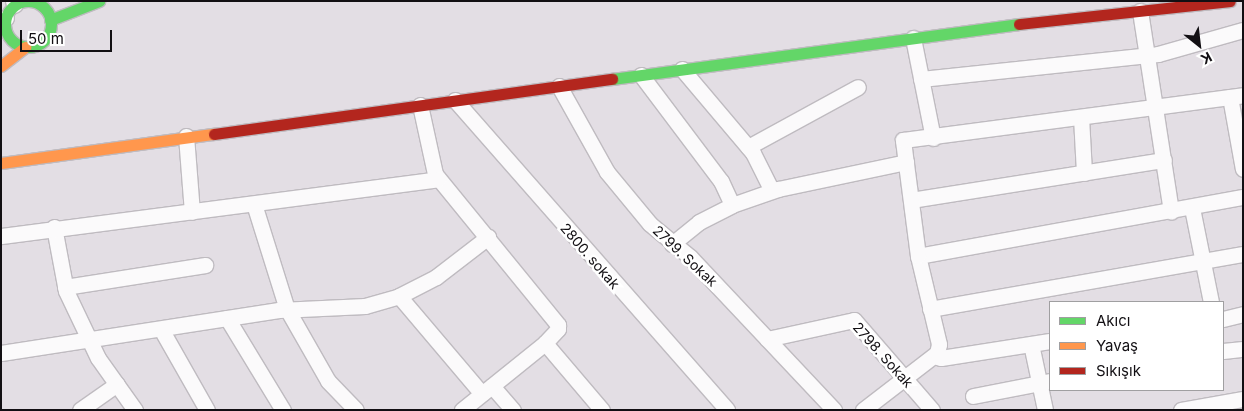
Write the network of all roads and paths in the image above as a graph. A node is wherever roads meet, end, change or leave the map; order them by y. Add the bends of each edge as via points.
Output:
1 (31, 1) edge
2 (99, 1) edge
3 (1230, 1) edge
4 (14, 3) edge
5 (1140, 11) junction
6 (50, 20) junction
7 (3, 23) edge
8 (1243, 30) edge
9 (913, 38) junction
10 (25, 47) junction
11 (1148, 54) junction
12 (1, 66) edge
13 (682, 69) junction
14 (641, 75) junction
15 (921, 79) junction
16 (559, 86) junction
17 (858, 87) dead end
18 (1236, 96) edge
19 (455, 100) junction
20 (420, 105) junction
21 (1157, 107) junction
22 (1081, 117) junction
23 (186, 136) junction
24 (933, 138) junction
25 (748, 146) junction
26 (1164, 160) junction
27 (906, 162) junction
28 (1, 163) edge
29 (1243, 169) edge
30 (1084, 173) junction
31 (438, 179) junction
32 (772, 191) junction
33 (1243, 198) edge
34 (910, 200) junction
35 (254, 204) junction
36 (732, 205) junction
37 (1192, 208) junction
38 (192, 212) junction
39 (1171, 212) junction
40 (54, 227) junction
41 (1, 236) edge
42 (488, 237) junction
43 (672, 244) junction
44 (1243, 254) edge
45 (918, 256) junction
46 (1203, 262) junction
47 (205, 265) dead end
48 (65, 287) junction
49 (399, 296) junction
50 (1212, 301) edge
51 (287, 309) junction
52 (930, 309) junction
53 (1243, 314) edge
54 (226, 318) junction
55 (1224, 319) edge
56 (161, 329) junction
57 (767, 339) junction
58 (89, 341) junction
59 (1049, 341) edge
60 (545, 343) junction
61 (1031, 344) junction
62 (1243, 349) edge
63 (1224, 351) edge
64 (1, 353) edge
65 (934, 356) junction
66 (904, 379) junction
67 (1045, 382) edge
68 (117, 384) junction
69 (487, 390) junction
70 (973, 396) dead end
71 (1243, 399) edge
72 (80, 410) edge
73 (135, 410) edge
74 (207, 410) edge
75 (283, 410) edge
76 (356, 410) edge
77 (462, 410) edge
78 (512, 410) edge
79 (602, 410) edge
80 (728, 410) edge
81 (834, 410) edge
82 (864, 410) edge
83 (932, 410) edge
84 (1045, 410) edge
85 (1181, 410) edge

1 - 4 street
1 - 6 street via 43,7
2 - 6 street
3 - 5 street
4 - 7 street
5 - 9 street
5 - 11 street
6 - 10 street via 44,40
7 - 10 street via 11,40
8 - 11 street via 1215,40
9 - 13 street
9 - 15 street
10 - 12 street
11 - 15 street
11 - 21 street
13 - 14 street
13 - 25 street
14 - 16 street
14 - 36 street via 721,181
15 - 24 street
16 - 19 street
16 - 43 street, 2799. Sokak via 607,172 650,224
17 - 25 street
18 - 21 street
18 - 29 street
19 - 20 street
19 - 80 street, 2800. sokak
20 - 23 street
20 - 31 street
21 - 22 street
21 - 26 street
22 - 24 street
22 - 30 street
23 - 28 street
23 - 38 street
24 - 27 street via 903,140
25 - 32 street
26 - 30 street
26 - 39 street
27 - 32 street
27 - 34 street
30 - 34 street
31 - 35 street
31 - 42 street
32 - 36 street
33 - 37 street
34 - 45 street
35 - 38 street
35 - 51 street
36 - 43 street via 699,222
37 - 39 street
37 - 46 street
38 - 40 street
39 - 45 street
40 - 41 street
40 - 48 street
42 - 49 street via 436,277
42 - 60 street via 558,324 558,329
43 - 57 street, 2799. Sokak via 690,257
44 - 46 street
45 - 52 street
46 - 50 street
46 - 52 street
47 - 48 street
48 - 58 street
49 - 51 street via 365,306
49 - 69 street
51 - 54 street
51 - 76 street via 328,381
52 - 65 street via 939,344
53 - 55 street
54 - 56 street
54 - 75 street
56 - 58 street
56 - 74 street
57 - 66 street, 2798. Sokak via 854,320
57 - 81 street, 2799. Sokak
58 - 64 street
58 - 68 street
59 - 61 street
60 - 69 street
60 - 79 street
61 - 65 street via 941,358
61 - 67 street
62 - 63 street
65 - 66 street
66 - 82 street
66 - 83 street, 2798. Sokak
67 - 70 street
67 - 84 street
68 - 72 street
68 - 73 street
69 - 77 street
69 - 78 street
71 - 85 street

